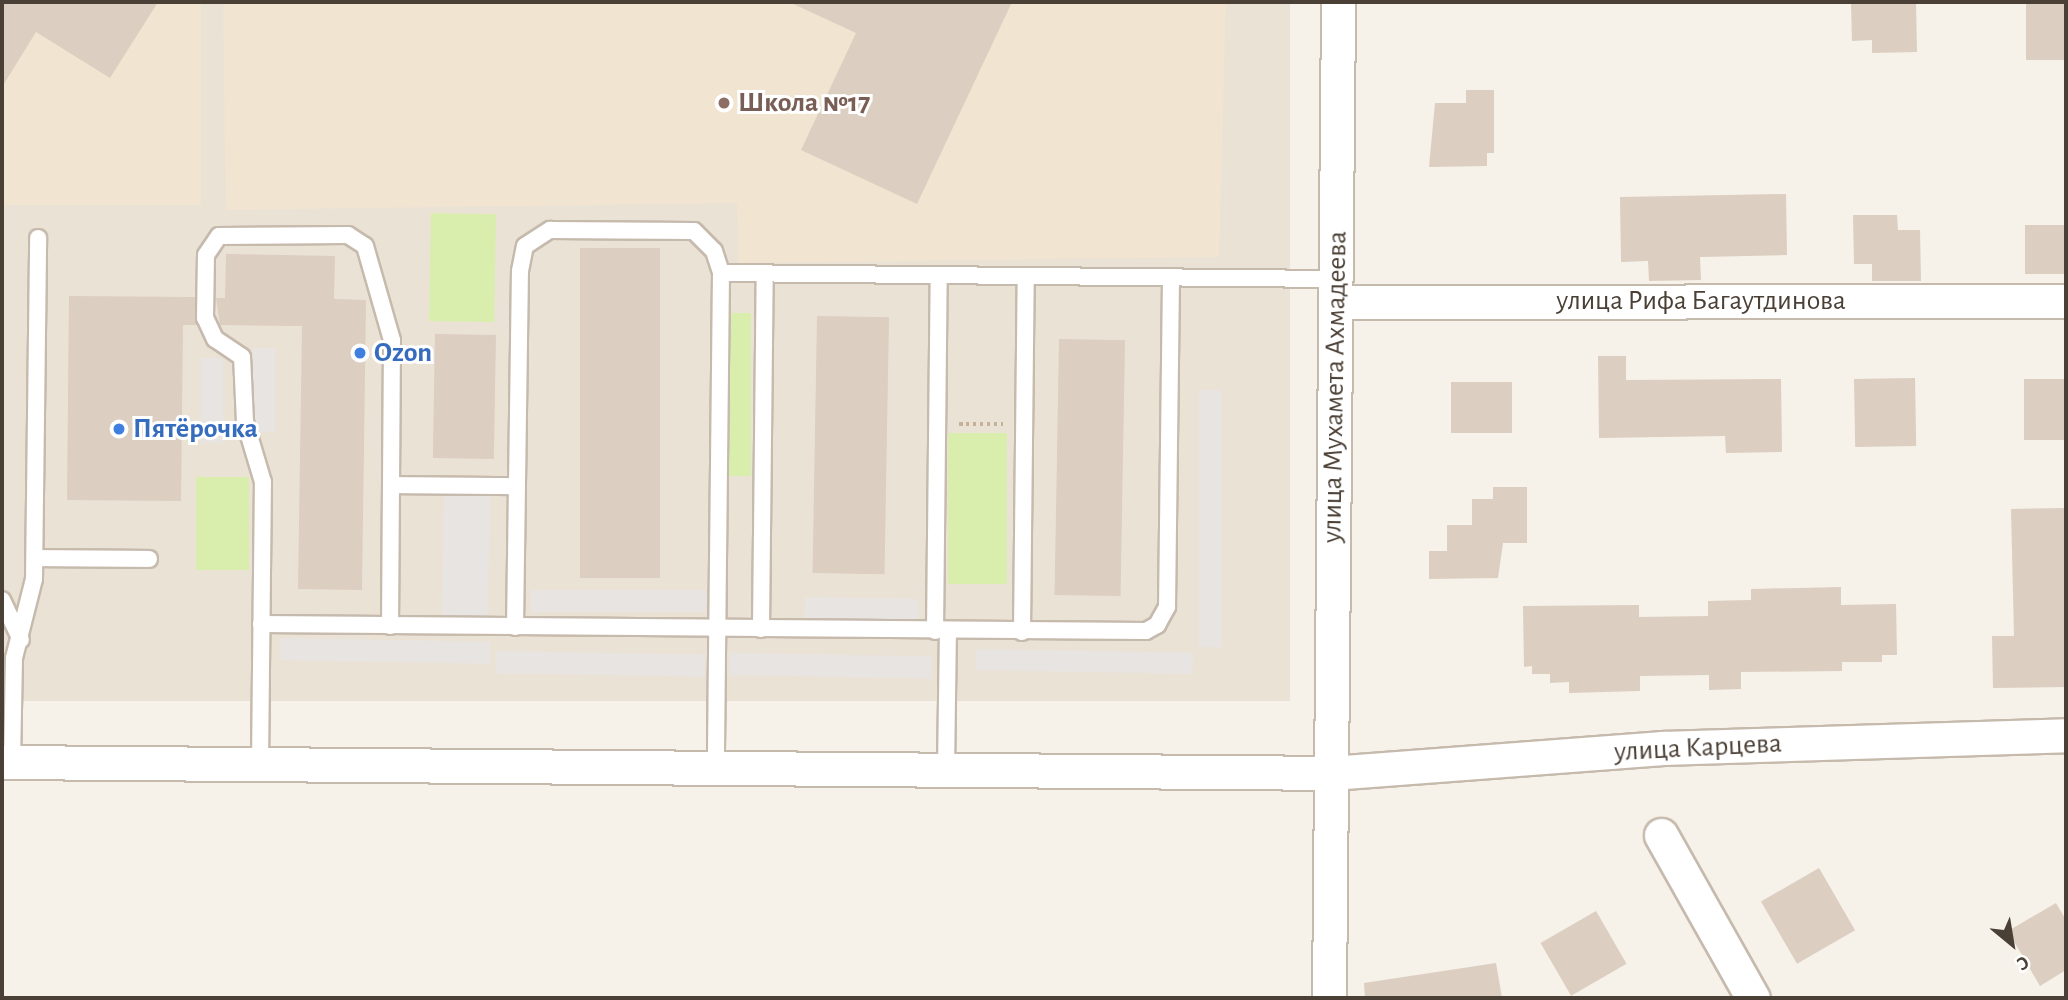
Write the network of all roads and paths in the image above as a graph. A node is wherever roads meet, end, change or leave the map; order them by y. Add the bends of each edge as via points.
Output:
1 (1338, 2) edge
2 (38, 238) dead end
3 (722, 273) junction
4 (765, 273) junction
5 (939, 275) junction
6 (1026, 276) junction
7 (1171, 277) junction
8 (1336, 290) junction
9 (2066, 300) edge
10 (937, 423) junction
11 (1024, 424) junction
12 (391, 485) junction
13 (517, 486) junction
14 (35, 558) junction
15 (149, 559) dead end
16 (2, 600) edge
17 (261, 624) junction
18 (390, 626) junction
19 (515, 627) junction
20 (718, 629) junction
21 (761, 629) junction
22 (942, 631) junction
23 (1022, 632) junction
24 (21, 640) junction
25 (2066, 735) edge
26 (7, 762) edge
27 (260, 764) junction
28 (716, 768) junction
29 (946, 770) junction
30 (1331, 773) junction
31 (1661, 835) dead end
32 (1329, 998) edge
33 (1753, 998) edge

1 - 8 street, улица Мухамета Ахмадеева
2 - 14 lane
3 - 4 lane
3 - 13 lane via 714,251 694,231 550,230 530,240 520,258
3 - 20 lane
4 - 5 lane
4 - 21 lane
5 - 6 lane
5 - 10 lane
6 - 7 lane
6 - 11 lane
7 - 8 lane
7 - 23 lane via 1167,607 1163,617 1146,631
8 - 9 street, улица Рифа Багаутдинова
8 - 30 street, улица Мухамета Ахмадеева
10 - 11 path
10 - 22 lane
11 - 23 lane
12 - 13 lane
12 - 17 lane via 392,340 365,246 348,235 219,236 206,255 205,318 211,333 235,348 244,364 245,422 263,482
12 - 18 lane
13 - 19 lane
14 - 15 lane
14 - 24 lane
16 - 24 lane
17 - 18 lane
17 - 27 lane
18 - 19 lane
19 - 20 lane
20 - 21 lane
20 - 28 lane
21 - 22 lane
22 - 23 lane
22 - 29 lane
24 - 26 lane via 14,658
25 - 30 street, улица Карцева via 1663,748
26 - 27 street, улица Карцева
27 - 28 street, улица Карцева
28 - 29 street, улица Карцева
29 - 30 street, улица Карцева
30 - 32 street, улица Мухамета Ахмадеева
31 - 33 street

